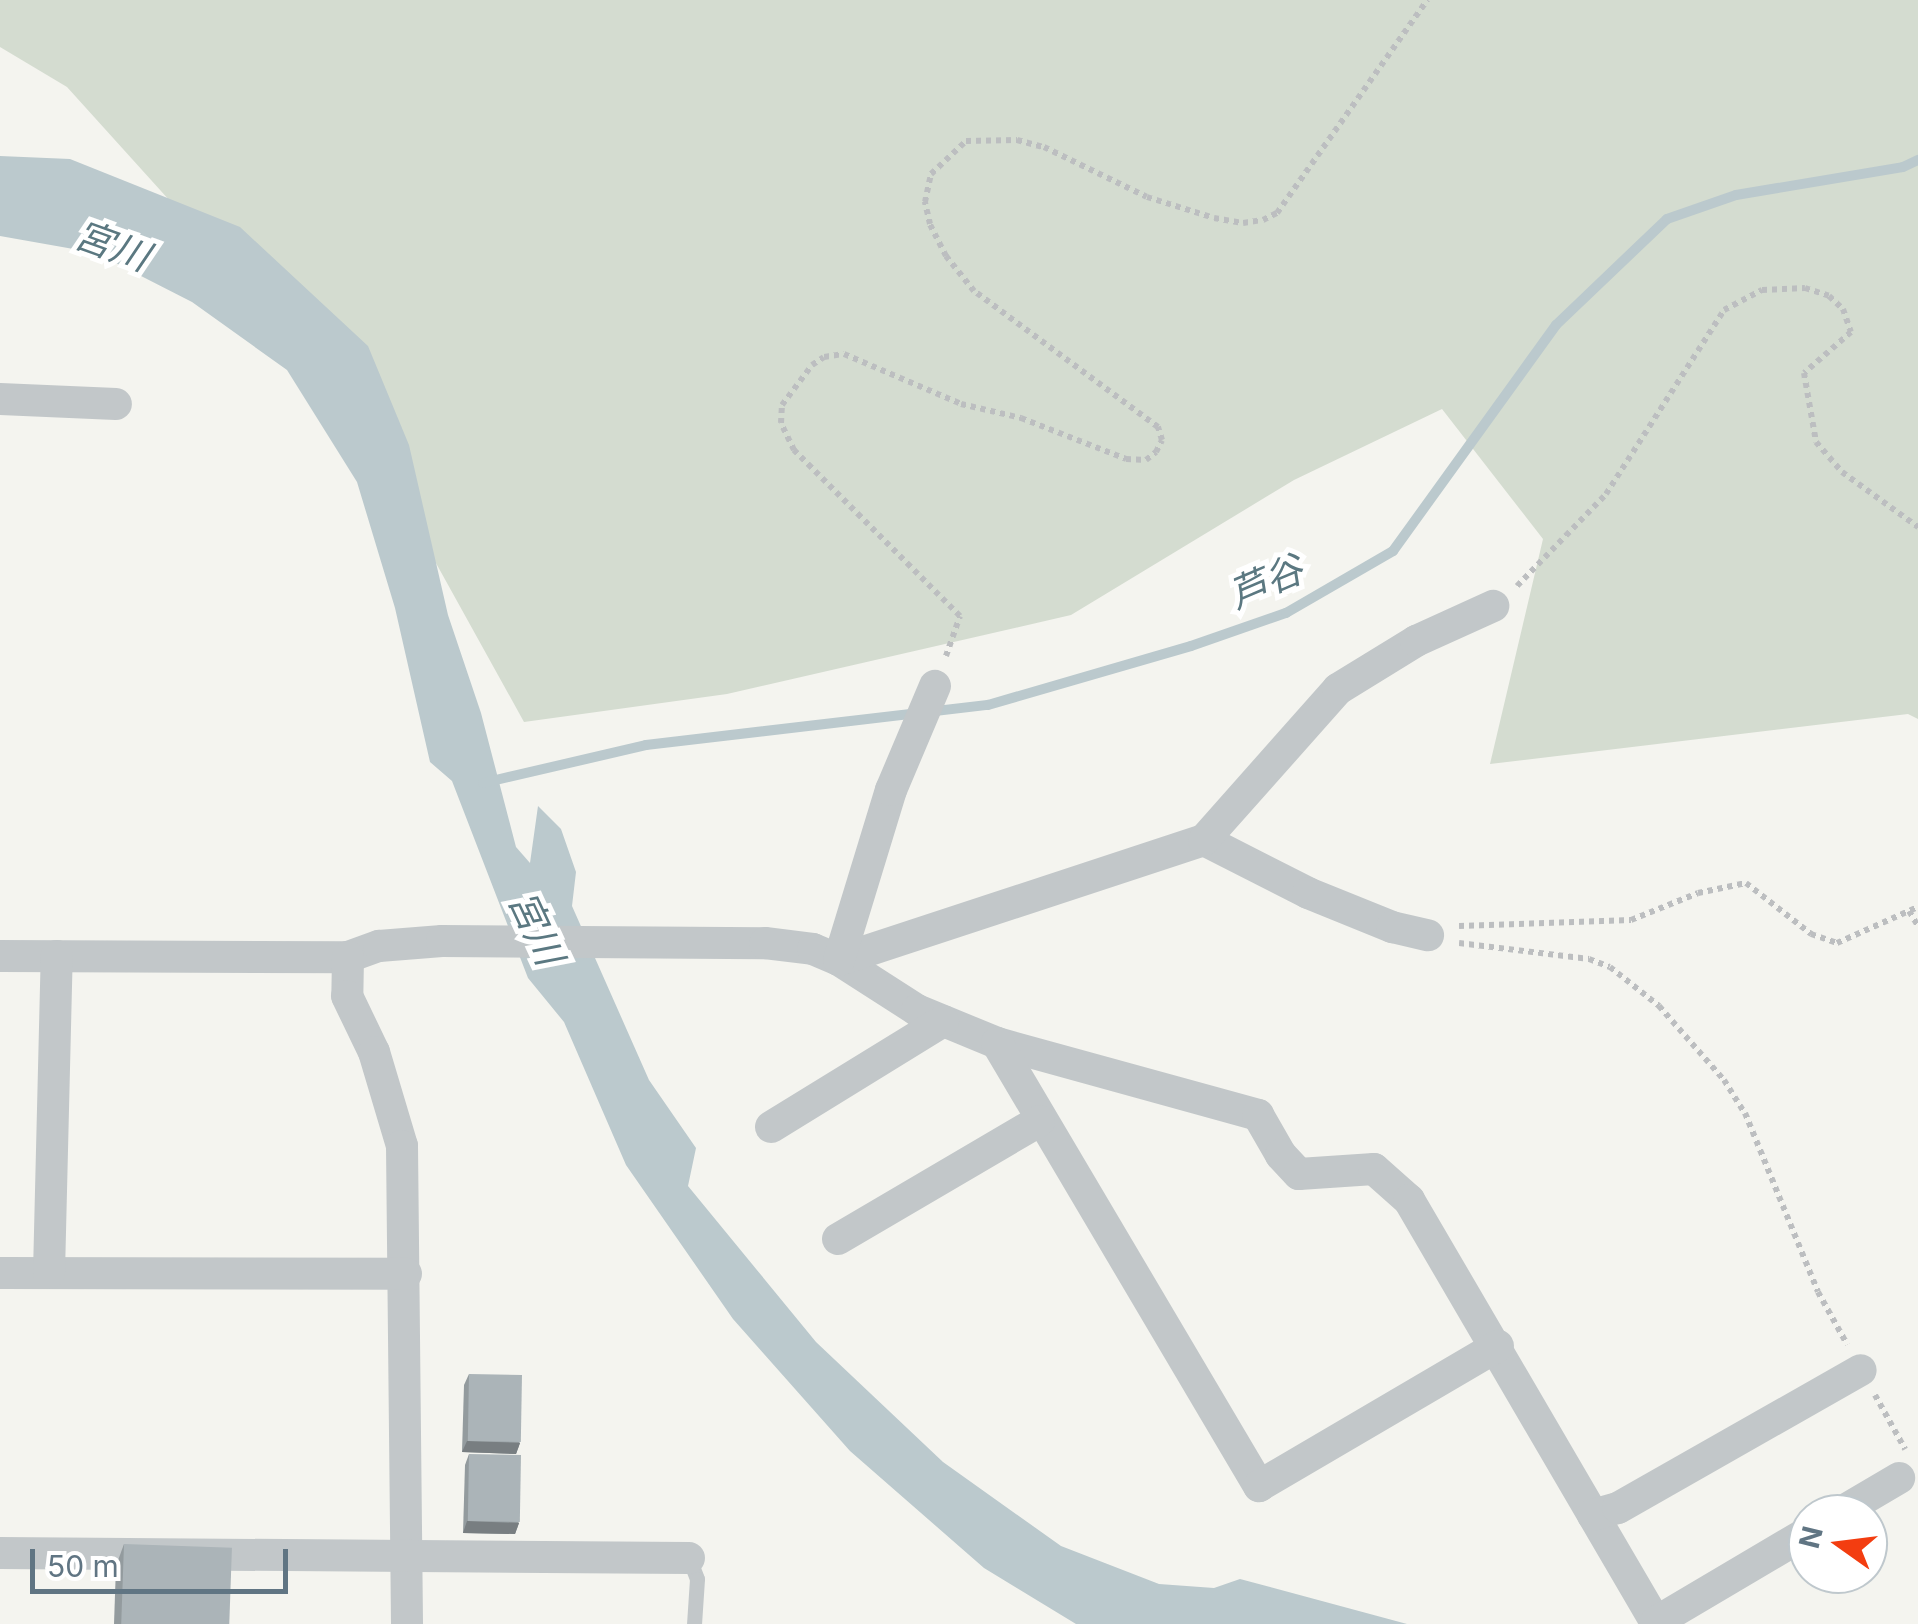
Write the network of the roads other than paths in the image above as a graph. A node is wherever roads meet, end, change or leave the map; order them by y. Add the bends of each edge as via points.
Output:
1 (0, 399) edge
2 (116, 404) dead end
3 (1494, 606) road end
4 (935, 686) road end
5 (1204, 840) junction
6 (1428, 936) road end
7 (0, 956) edge
8 (56, 956) junction
9 (348, 956) junction
10 (838, 960) junction
11 (944, 1021) junction
12 (997, 1043) junction
13 (1039, 1121) junction
14 (770, 1127) dead end
15 (838, 1239) dead end
16 (0, 1273) edge
17 (49, 1273) junction
18 (406, 1274) junction
19 (1498, 1346) junction
20 (1861, 1370) road end
21 (1904, 1468) road end
22 (1867, 1494) edge
23 (1593, 1515) junction
24 (1788, 1544) edge
25 (0, 1553) edge
26 (406, 1556) junction
27 (690, 1558) joint
28 (1656, 1623) edge
29 (407, 1624) edge
30 (694, 1624) edge

1 - 2 street
3 - 5 street via 1416,641 1338,688
4 - 10 street via 891,790
5 - 6 street via 1392,928
5 - 10 street
7 - 8 street
8 - 9 street
8 - 17 street
9 - 10 street via 379,946 455,942 689,942 765,943 813,949
9 - 18 street via 347,996 374,1052 402,1146
10 - 11 street
11 - 12 street
11 - 14 street
12 - 13 street
12 - 19 street via 1258,1116 1299,1174 1374,1169 1409,1200
13 - 15 street
13 - 19 street via 1259,1486
16 - 17 street
17 - 18 street
18 - 26 street
19 - 23 street
20 - 23 street via 1618,1508
21 - 22 street
23 - 28 street
24 - 28 street
25 - 26 street
26 - 27 street
26 - 29 street
27 - 30 lane via 697,1580

